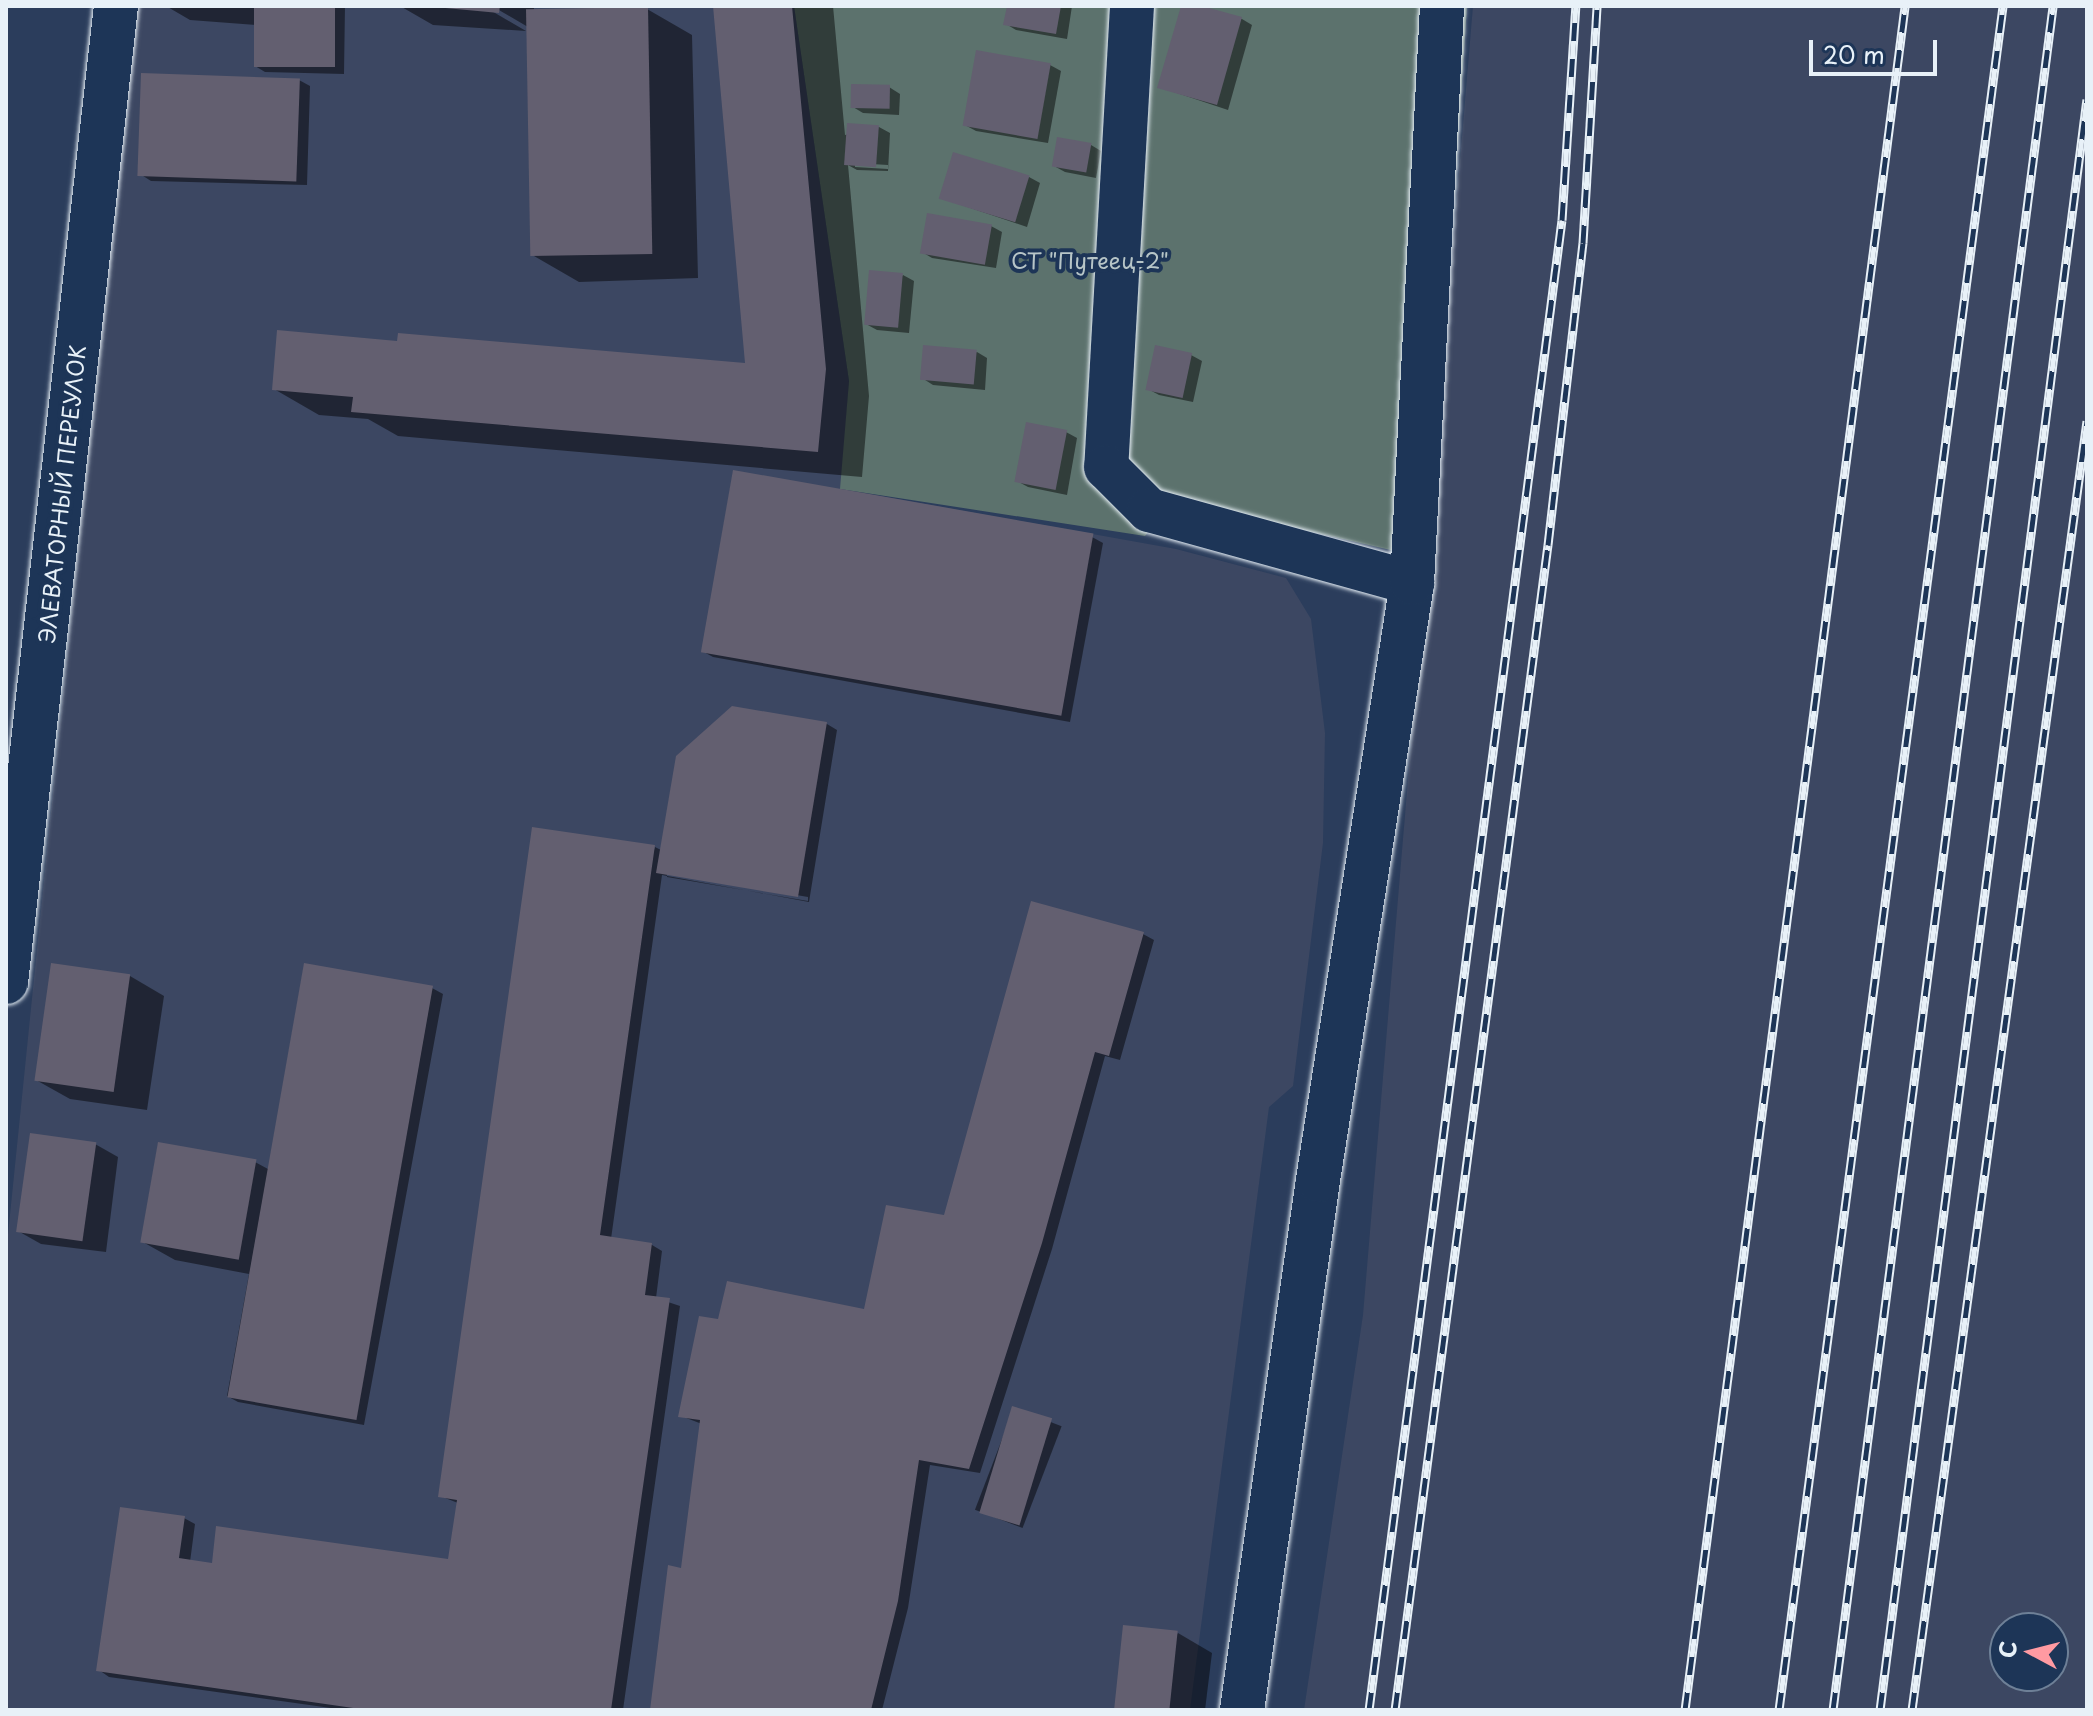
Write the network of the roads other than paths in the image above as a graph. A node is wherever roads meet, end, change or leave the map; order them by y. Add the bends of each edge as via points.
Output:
1 (116, 6) edge
2 (1132, 6) edge
3 (1442, 6) edge
4 (1412, 583) junction
5 (6, 982) edge
6 (1242, 1710) edge

1 - 5 street, ЭЛЕВАТОРНЫЙ ПЕРЕУЛОК
2 - 4 street via 1106,467 1149,510
3 - 4 street
4 - 6 street

